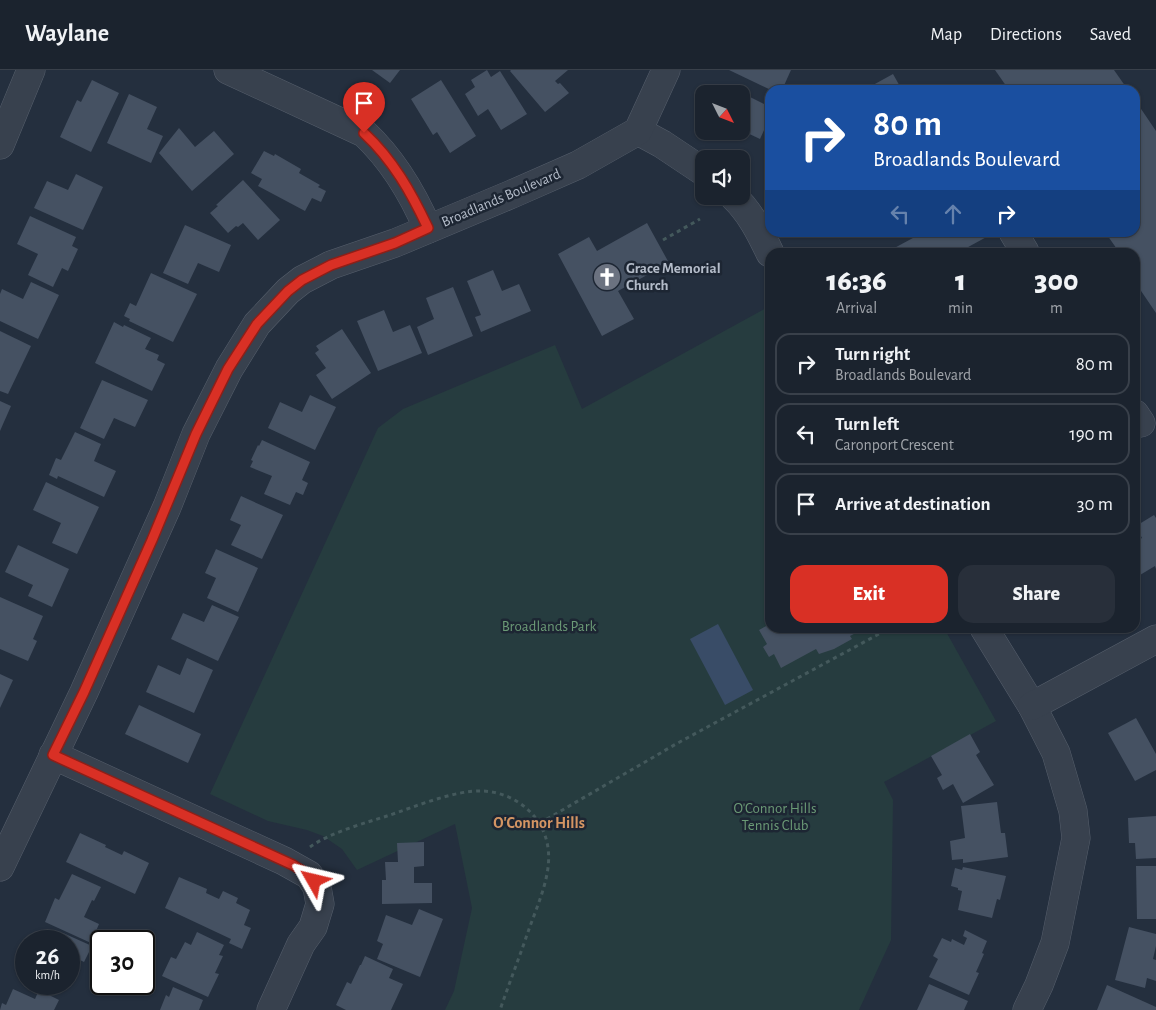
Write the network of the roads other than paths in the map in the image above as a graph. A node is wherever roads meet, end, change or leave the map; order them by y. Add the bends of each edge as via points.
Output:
1 (31, 70) edge
2 (228, 70) edge
3 (666, 70) edge
4 (638, 131) junction
5 (0, 145) edge
6 (695, 166) edge
7 (742, 205) edge
8 (428, 228) junction
9 (1016, 237) edge
10 (768, 248) edge
11 (1023, 248) edge
12 (987, 633) edge
13 (1156, 639) edge
14 (1032, 706) junction
15 (53, 755) junction
16 (0, 867) edge
17 (271, 1010) edge
18 (1027, 1010) edge

1 - 5 street
2 - 8 street via 364,133 395,166
3 - 4 street
4 - 6 street
4 - 8 street, Broadlands Boulevard via 578,165
7 - 10 street
8 - 15 street, Broadlands Boulevard via 331,265 302,280 257,324 228,369 196,434 163,516
9 - 11 street
12 - 14 street
13 - 14 street
14 - 18 street via 1056,752 1076,838 1054,942
15 - 16 street, Broadlands Boulevard
15 - 17 street via 309,875 317,887 320,904 313,927

